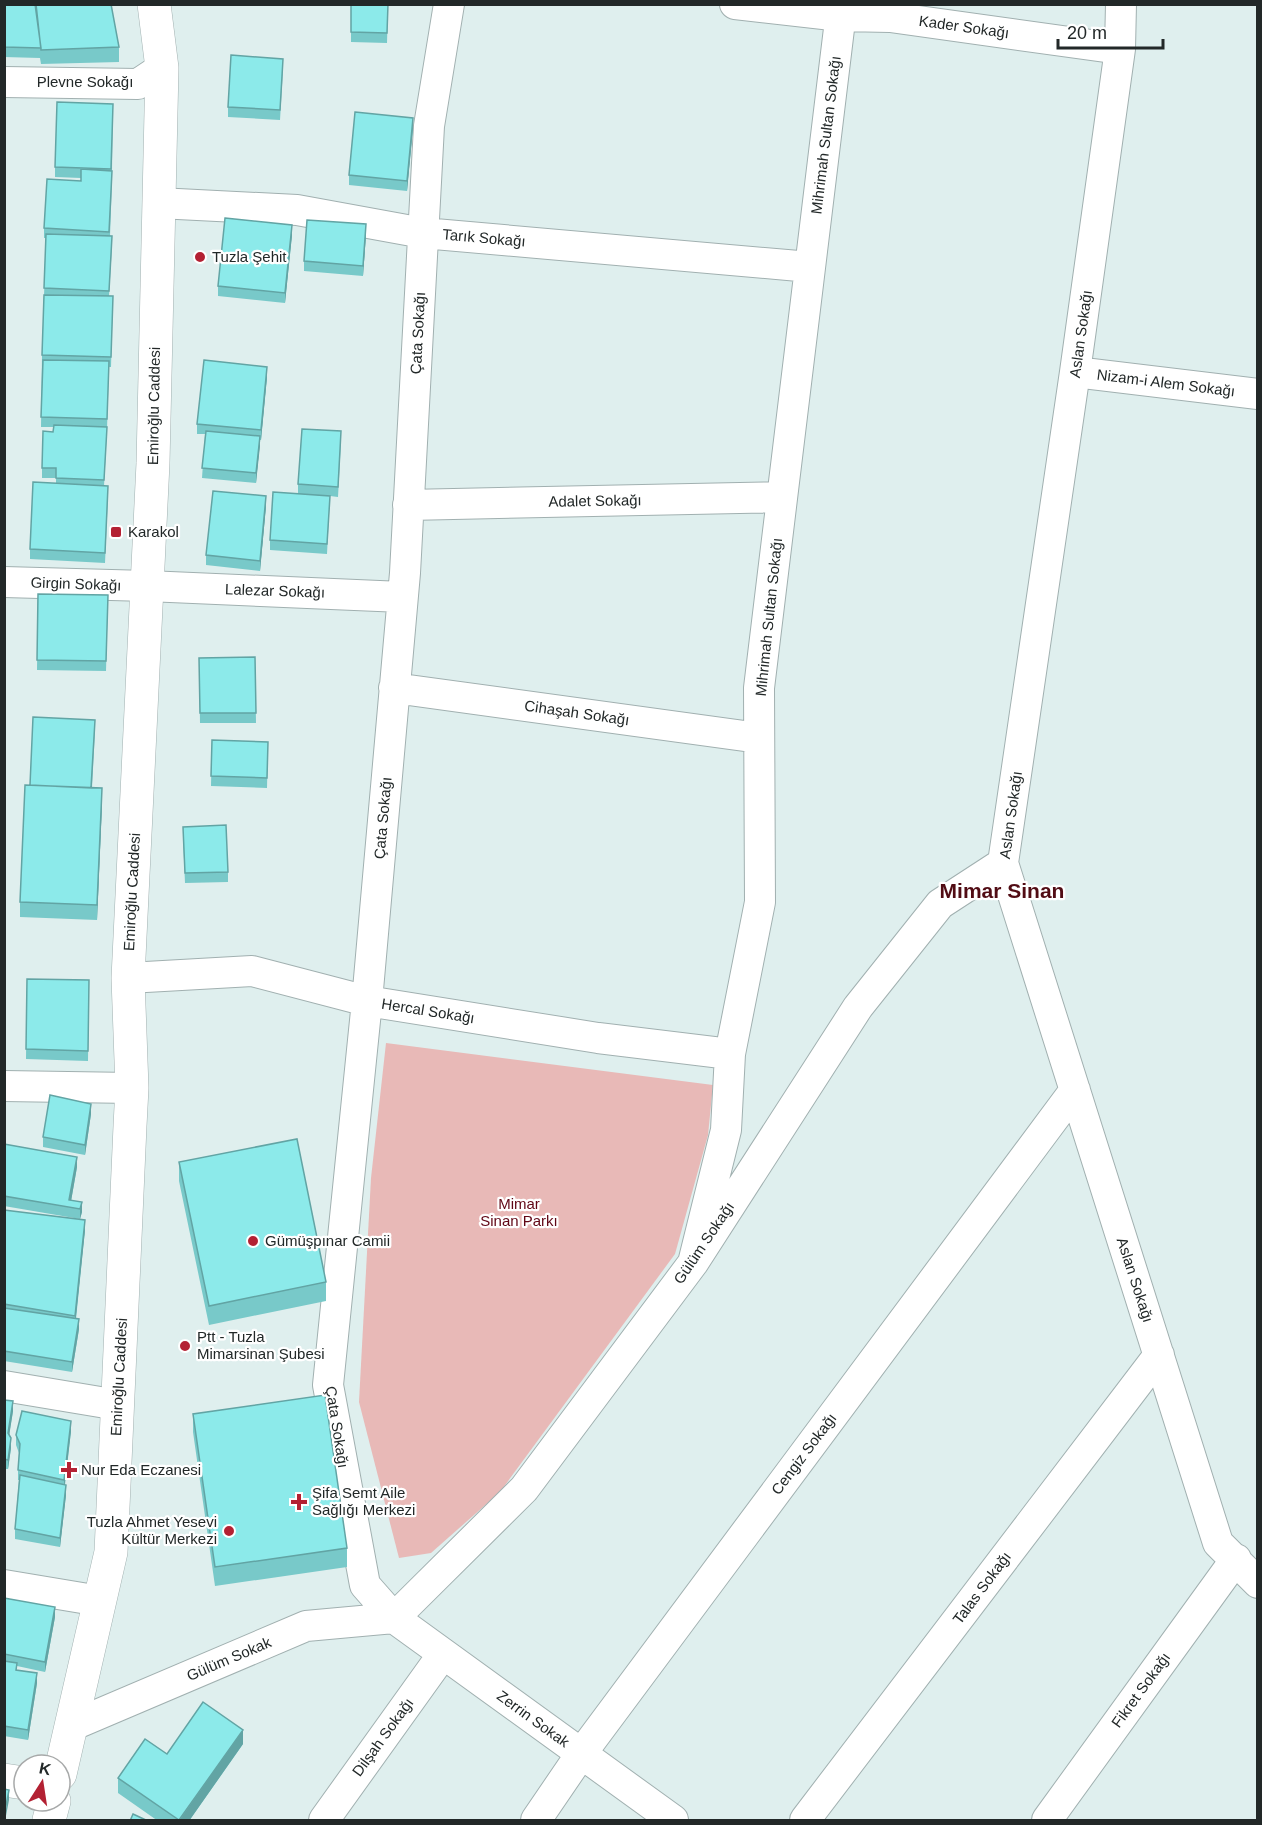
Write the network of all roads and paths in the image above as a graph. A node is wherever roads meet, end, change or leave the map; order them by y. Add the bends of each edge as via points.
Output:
1 (154, 4) edge
2 (449, 4) edge
3 (735, 4) edge
4 (1121, 4) edge
5 (842, 10) edge
6 (1120, 49) junction
7 (162, 68) junction
8 (4, 82) edge
9 (159, 203) junction
10 (423, 233) junction
11 (810, 267) junction
12 (1076, 372) junction
13 (1257, 393) edge
14 (782, 497) junction
15 (408, 505) junction
16 (4, 582) edge
17 (147, 586) junction
18 (402, 597) junction
19 (394, 688) junction
20 (759, 738) junction
21 (1003, 863) junction
22 (128, 978) junction
23 (367, 1001) junction
24 (730, 1054) junction
25 (4, 1086) edge
26 (132, 1088) junction
27 (1075, 1090) junction
28 (693, 1263) junction
29 (1159, 1355) junction
30 (4, 1386) edge
31 (118, 1405) junction
32 (1236, 1559) junction
33 (1257, 1583) edge
34 (4, 1585) edge
35 (100, 1601) junction
36 (394, 1618) junction
37 (443, 1654) junction
38 (71, 1726) junction
39 (65, 1753) edge
40 (580, 1754) junction
41 (324, 1821) edge
42 (536, 1821) edge
43 (673, 1821) edge
44 (805, 1821) edge
45 (1047, 1821) edge

1 - 7 street, Emiroğlu Caddesi
2 - 10 street, Çata Sokağı via 429,126
3 - 5 street, Kader Sokağı
4 - 6 street, Aslan Sokağı
5 - 6 street, Kader Sokağı
5 - 11 street, Mihrimah Sultan Sokağı
6 - 12 street, Aslan Sokağı
7 - 8 street, Plevne Sokağı via 138,84
7 - 9 street, Emiroğlu Caddesi
9 - 10 street, Tarık Sokağı via 297,210
9 - 17 street, Emiroğlu Caddesi
10 - 11 street, Tarık Sokağı
10 - 15 street, Çata Sokağı
11 - 14 street, Mihrimah Sultan Sokağı
12 - 13 street, Nizam-i Alem Sokağı
12 - 21 street, Aslan Sokağı
14 - 15 street, Adalet Sokağı
14 - 20 street, Mihrimah Sultan Sokağı via 759,688
15 - 18 street, Çata Sokağı
16 - 17 street, Girgin Sokağı
17 - 18 street, Lalezar Sokağı
17 - 22 street, Emiroğlu Caddesi
18 - 19 street, Çata Sokağı
19 - 20 street, Cihaşah Sokağı
19 - 23 street, Çata Sokağı
20 - 24 street, Mihrimah Sultan Sokağı via 760,902
21 - 27 street, Aslan Sokağı
21 - 28 street, Gülüm Sokağı via 940,904 858,1007
22 - 23 street, Hercal Sokağı via 252,971
22 - 26 street, Emiroğlu Caddesi
23 - 24 street, Hercal Sokağı via 598,1038
23 - 36 street, Çata Sokağı via 328,1385 365,1585
24 - 28 street, Mihrimah Sultan Sokağı via 726,1130
25 - 26 street
26 - 31 street, Emiroğlu Caddesi
27 - 29 street, Aslan Sokağı
27 - 40 street, Cengiz Sokağı
28 - 36 street, Gülüm Sokağı via 524,1489
29 - 32 street, Aslan Sokağı via 1218,1543
29 - 44 street, Talas Sokağı
30 - 31 street
31 - 35 street, Emiroğlu Caddesi via 111,1552
32 - 33 street, Aslan Sokağı
32 - 45 street, Fikret Sokağı
34 - 35 street
35 - 38 street, Emiroğlu Caddesi
36 - 37 street, Zerrin Sokak
36 - 38 street, Gülüm Sokak via 306,1626
37 - 40 street, Zerrin Sokak
37 - 41 street, Dilşah Sokağı
38 - 39 street, Emiroğlu Caddesi
40 - 42 street, Cengiz Sokağı
40 - 43 street, Zerrin Sokak

